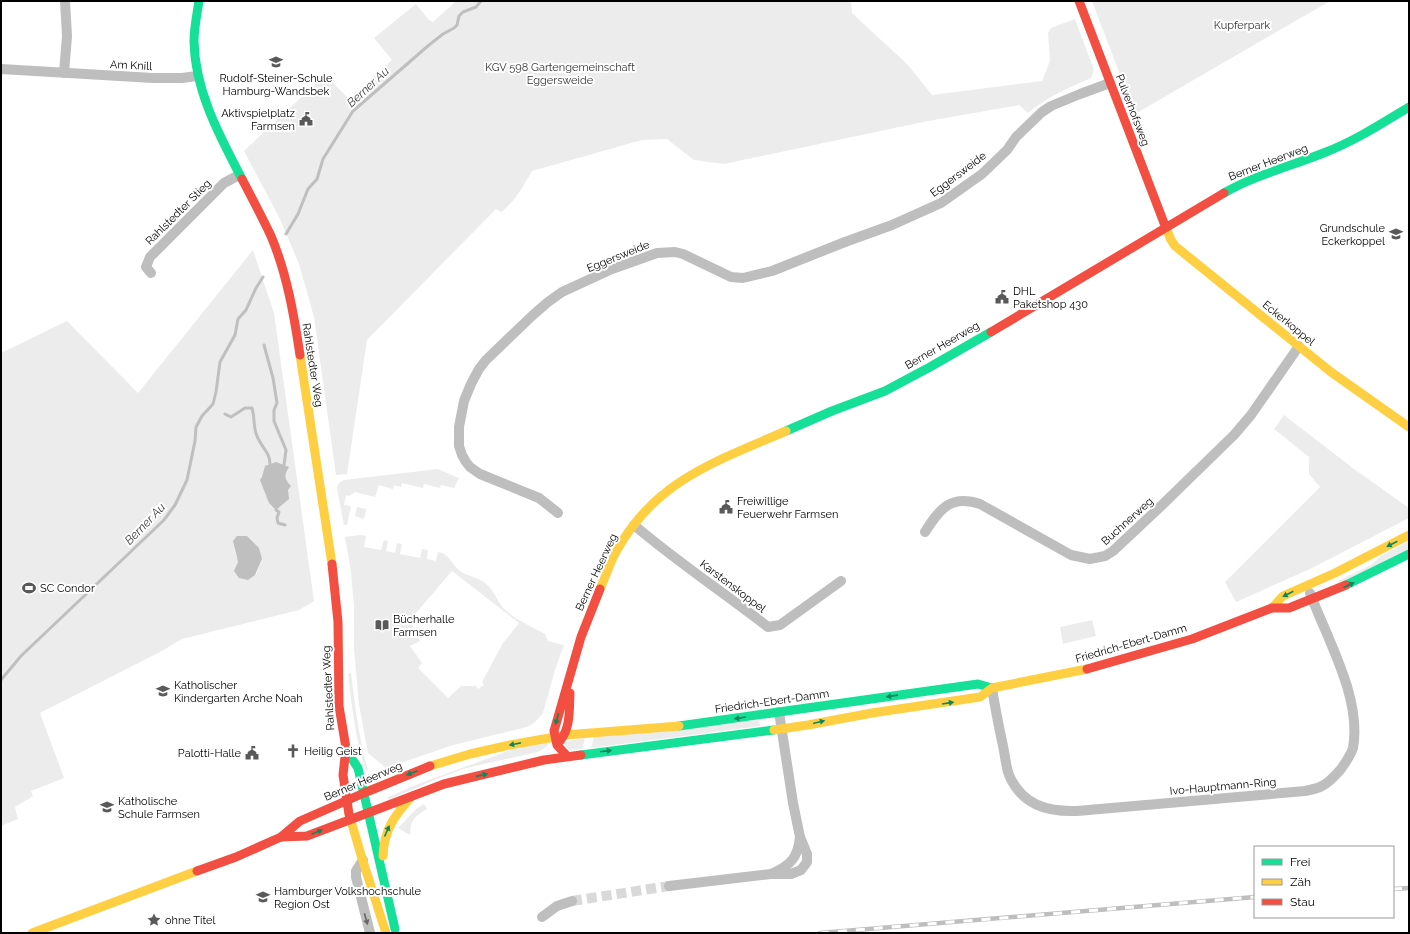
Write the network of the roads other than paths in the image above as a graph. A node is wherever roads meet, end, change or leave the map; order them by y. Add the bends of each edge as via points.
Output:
1 (65, 1) edge
2 (199, 1) edge
3 (1079, 1) edge
4 (1, 68) edge
5 (64, 72) junction
6 (197, 76) junction
7 (1110, 83) junction
8 (1409, 107) edge
9 (239, 175) junction
10 (1166, 227) junction
11 (151, 273) dead end
12 (1298, 346) junction
13 (1409, 427) edge
14 (558, 513) dead end
15 (634, 525) junction
16 (925, 532) dead end
17 (1409, 535) edge
18 (1409, 554) edge
19 (841, 581) dead end
20 (1308, 586) junction
21 (1313, 599) junction
22 (1272, 608) junction
23 (570, 675) junction
24 (992, 688) junction
25 (779, 712) junction
26 (781, 728) junction
27 (566, 735) junction
28 (555, 741) junction
29 (346, 750) junction
30 (567, 756) junction
31 (523, 766) junction
32 (364, 793) junction
33 (413, 795) junction
34 (348, 800) junction
35 (368, 812) junction
36 (351, 819) junction
37 (281, 837) junction
38 (800, 837) junction
39 (363, 860) junction
40 (785, 868) junction
41 (381, 869) junction
42 (801, 870) junction
43 (771, 874) junction
44 (669, 886) tunnel mouth
45 (572, 901) tunnel mouth
46 (542, 917) dead end
47 (32, 933) edge
48 (370, 933) edge
49 (386, 933) edge
50 (396, 933) edge

1 - 5 street via 68,36
2 - 6 main road, Rahlstedter Weg via 194,35
3 - 7 main road, Pulverhofsweg
4 - 5 street, Am Knill
5 - 6 street, Am Knill via 153,78
6 - 9 main road, Rahlstedter Weg via 220,139
7 - 10 main road, Pulverhofsweg
7 - 14 street, Eggersweide via 1058,103 1042,112 982,174 941,203 892,225 772,271 743,278 731,277 683,254 657,253 612,269 553,298 486,360 475,376 460,414 459,446 466,462 475,471 539,498
8 - 10 main road, Berner Heerweg via 1327,152 1238,184
9 - 11 street, Rahlstedter Stieg via 224,183 150,257 146,267
9 - 29 main road, Rahlstedter Weg via 279,255 294,318 332,564 337,612 339,700
10 - 12 main road, Eckerkoppel via 1171,240 1180,250
10 - 15 main road, Berner Heerweg via 891,388 778,434 690,474 661,495
12 - 13 main road, Eckerkoppel
12 - 16 street, Buchnerweg via 1251,415 1234,435 1105,556 1090,559 1071,555 980,504 968,501 945,505
15 - 19 street, Karstenskoppel via 768,627 780,625
15 - 23 main road, Berner Heerweg via 612,560 581,637
17 -> 20 main road, Friedrich-Ebert-Damm
21 -> 18 main road, Friedrich-Ebert-Damm
20 - 21 street, Ivo-Hauptmann-Ring
20 -> 22 main road, Friedrich-Ebert-Damm via 1283,596
21 - 22 main road, Friedrich-Ebert-Damm via 1288,608
21 - 24 street, Ivo-Hauptmann-Ring via 1346,683 1354,724 1352,749 1348,758 1336,775 1321,787 1305,791 1077,811 1060,812 1047,809 1036,805 1022,794 1009,775
22 - 24 main road, Friedrich-Ebert-Damm via 1144,654
23 - 27 main road, Berner Heerweg via 570,717
23 -> 28 main road, Berner Heerweg via 556,720
24 -> 25 main road, Friedrich-Ebert-Damm via 978,684
26 -> 24 main road, Friedrich-Ebert-Damm via 980,697
25 - 26 street
25 -> 27 main road, Friedrich-Ebert-Damm via 680,726
30 -> 26 main road, Friedrich-Ebert-Damm
26 - 38 street
27 - 28 main road, Berner Heerweg
28 - 30 main road
28 - 31 main road, Berner Heerweg
28 -> 32 main road, Berner Heerweg via 503,746 436,764
29 - 32 main road, Rahlstedter Weg via 358,768
29 - 34 main road, Rahlstedter Weg via 343,773
30 - 31 main road, Berner Heerweg
33 -> 31 main road, Berner Heerweg via 454,781
32 - 34 main road, Berner Heerweg
32 - 35 main road, Rahlstedter Weg
33 - 35 main road, Berner Heerweg
41 -> 33 main road via 382,844 387,831 396,814
34 - 36 main road, Rahlstedter Weg
34 - 37 main road, Berner Heerweg via 300,821
35 - 36 main road, Berner Heerweg
35 - 41 main road, Rahlstedter Weg
37 -> 36 main road, Berner Heerweg via 307,836
36 - 39 main road, Rahlstedter Weg
37 - 47 main road, Berner Heerweg via 236,857
38 - 40 street via 797,853
38 - 42 street via 808,860
39 -> 48 street via 356,871 356,877
39 - 49 main road, Rahlstedter Weg
40 - 42 street
40 - 43 street
41 - 50 main road, Rahlstedter Weg
42 - 43 street via 791,874
43 - 44 street
45 - 46 street via 557,906

